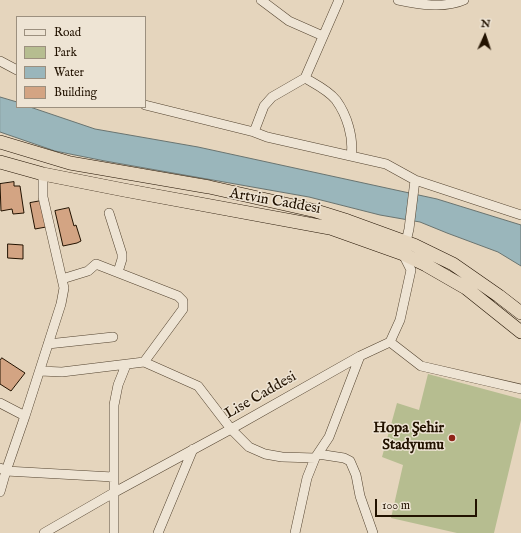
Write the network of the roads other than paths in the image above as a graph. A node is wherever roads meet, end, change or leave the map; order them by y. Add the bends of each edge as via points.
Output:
1 (261, 0) edge
2 (339, 0) edge
3 (398, 0) edge
4 (464, 0) edge
5 (323, 36) junction
6 (0, 61) edge
7 (16, 69) edge
8 (305, 78) junction
9 (146, 105) edge
10 (254, 132) junction
11 (0, 142) edge
12 (351, 156) junction
13 (0, 162) edge
14 (43, 174) junction
15 (415, 180) junction
16 (110, 213) dead end
17 (521, 215) edge
18 (405, 248) junction
19 (118, 272) junction
20 (62, 279) junction
21 (521, 313) edge
22 (521, 332) edge
23 (113, 336) dead end
24 (390, 342) junction
25 (48, 344) junction
26 (360, 356) junction
27 (144, 362) junction
28 (126, 365) junction
29 (40, 371) junction
30 (521, 389) edge
31 (0, 404) edge
32 (25, 416) junction
33 (231, 429) junction
34 (193, 449) junction
35 (317, 456) junction
36 (3, 469) edge
37 (113, 477) junction
38 (0, 492) edge
39 (114, 492) junction
40 (44, 533) edge
41 (114, 533) edge
42 (158, 533) edge
43 (295, 533) edge
44 (373, 533) edge

1 - 5 street via 289,21
2 - 5 street
3 - 4 street via 442,5
5 - 8 street
6 - 7 street
8 - 10 street via 272,97 264,106
8 - 12 street via 336,100 346,120 352,144
9 - 10 street
10 - 12 street
11 - 18 highway, Artvin Caddesi via 70,163 209,187 316,211
12 - 15 street via 386,164
13 - 14 highway, Artvin Caddesi
14 - 18 highway, Artvin Caddesi via 330,228
14 - 20 street via 43,197
15 - 17 street
15 - 18 street
16 - 19 street via 122,254
18 - 21 highway, Artvin Caddesi via 453,264
18 - 22 highway, Artvin Caddesi via 466,288
18 - 24 street via 411,270 400,320
19 - 20 street via 96,264 88,271
19 - 27 street via 178,296 183,301 183,309
20 - 25 street via 64,288 61,304
23 - 25 street
24 - 26 street, Lise Caddesi
24 - 30 street via 421,366
25 - 29 street
26 - 33 street, Lise Caddesi
26 - 35 street via 329,437
27 - 28 street
27 - 33 street via 198,386
28 - 29 street via 62,372
28 - 37 street via 114,405
29 - 32 street
31 - 32 street
32 - 36 street
33 - 34 street, Lise Caddesi
33 - 35 street via 249,447 265,454 282,457
34 - 39 street, Lise Caddesi
34 - 42 street
35 - 43 street via 307,478
35 - 44 street via 344,458 350,461
36 - 37 street
36 - 38 street
37 - 39 street
39 - 40 street, Lise Caddesi
39 - 41 street

